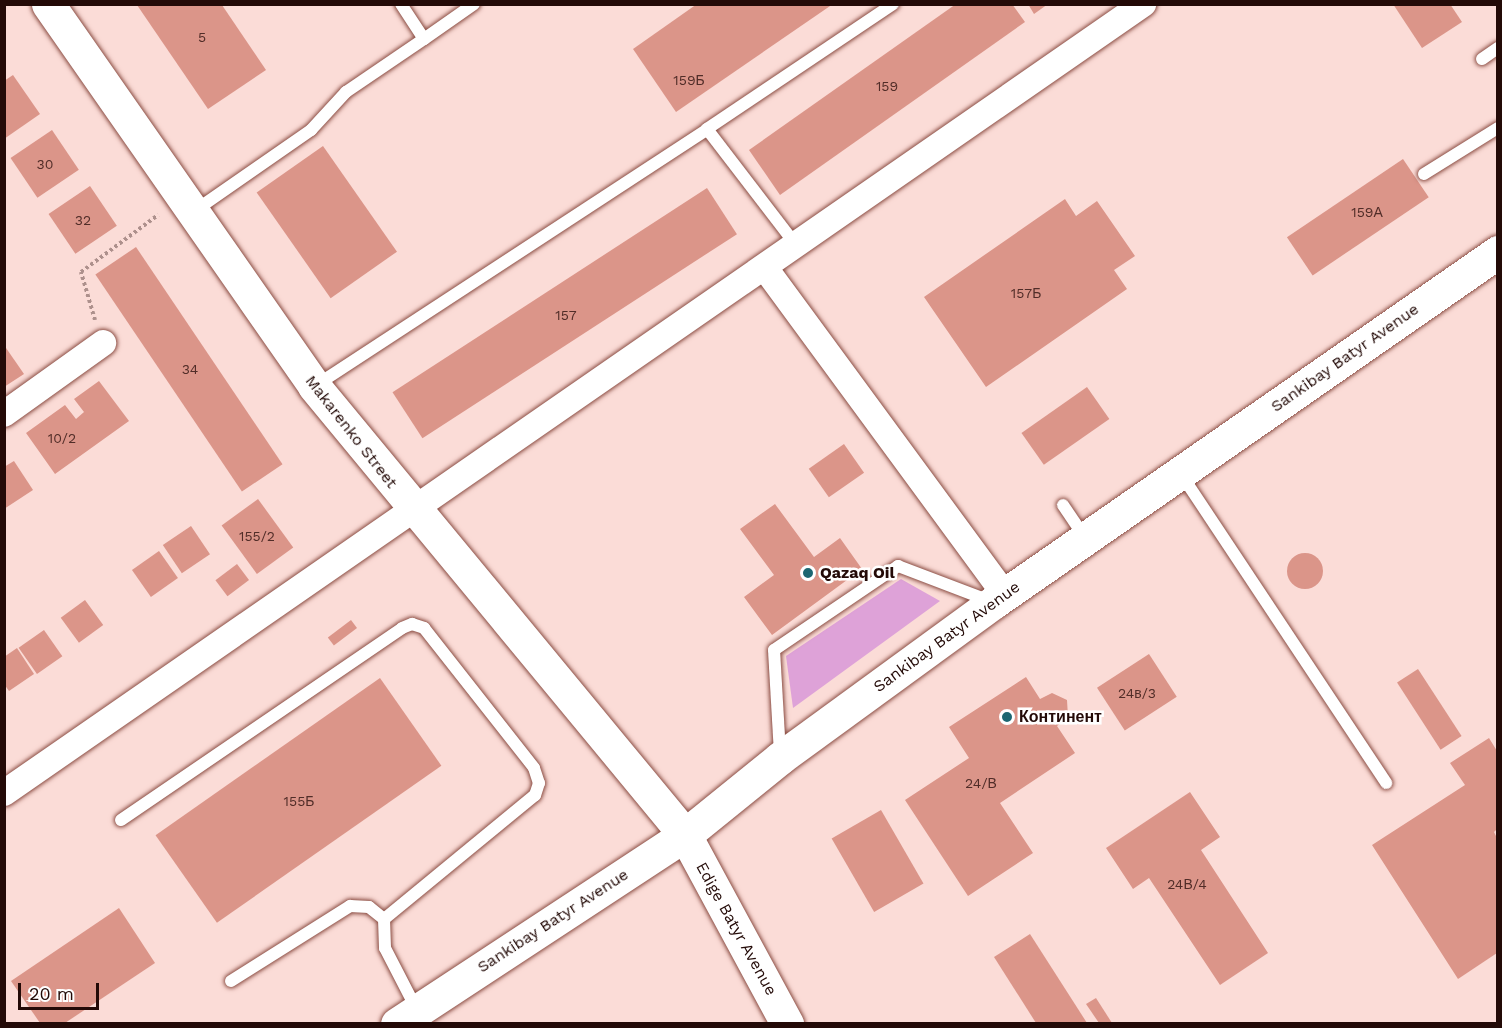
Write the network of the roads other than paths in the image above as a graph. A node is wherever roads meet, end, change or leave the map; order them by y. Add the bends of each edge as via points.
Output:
1 (48, 4) edge
2 (401, 4) edge
3 (474, 4) edge
4 (893, 4) edge
5 (1143, 4) edge
6 (424, 39) junction
7 (1497, 48) edge
8 (1482, 58) dead end
9 (1497, 128) edge
10 (707, 129) junction
11 (1424, 174) dead end
12 (187, 205) junction
13 (796, 245) junction
14 (1497, 252) edge
15 (765, 268) junction
16 (103, 343) road end
17 (314, 386) junction
18 (4, 414) edge
19 (1180, 473) junction
20 (1063, 504) dead end
21 (413, 512) junction
22 (1085, 539) junction
23 (1000, 599) junction
24 (780, 758) junction
25 (1386, 783) dead end
26 (4, 793) edge
27 (121, 820) dead end
28 (685, 835) junction
29 (384, 919) junction
30 (231, 981) dead end
31 (413, 1019) edge
32 (787, 1023) edge

1 - 12 main road, Makarenko Street
2 - 6 lane
3 - 6 lane
4 - 10 lane
5 - 13 street
6 - 12 lane via 346,92 311,130
7 - 8 lane
9 - 11 lane
10 - 13 lane
10 - 17 lane
12 - 17 main road, Makarenko Street
13 - 15 street
14 - 19 main road, Sankibay Batyr Avenue
15 - 21 street
15 - 23 street
16 - 18 street
17 - 21 main road, Makarenko Street
19 - 22 main road, Sankibay Batyr Avenue
19 - 25 lane
20 - 22 lane
21 - 26 street
21 - 28 main road, Makarenko Street
22 - 23 main road, Sankibay Batyr Avenue
23 - 24 main road, Sankibay Batyr Avenue
23 - 24 lane via 898,566 774,650
24 - 28 main road, Sankibay Batyr Avenue
27 - 29 lane via 402,628 412,624 424,628 534,768 539,783 535,795
28 - 31 main road, Sankibay Batyr Avenue
28 - 32 main road, Edige Batyr Avenue
29 - 30 lane via 369,907 350,906
29 - 31 lane via 386,948

